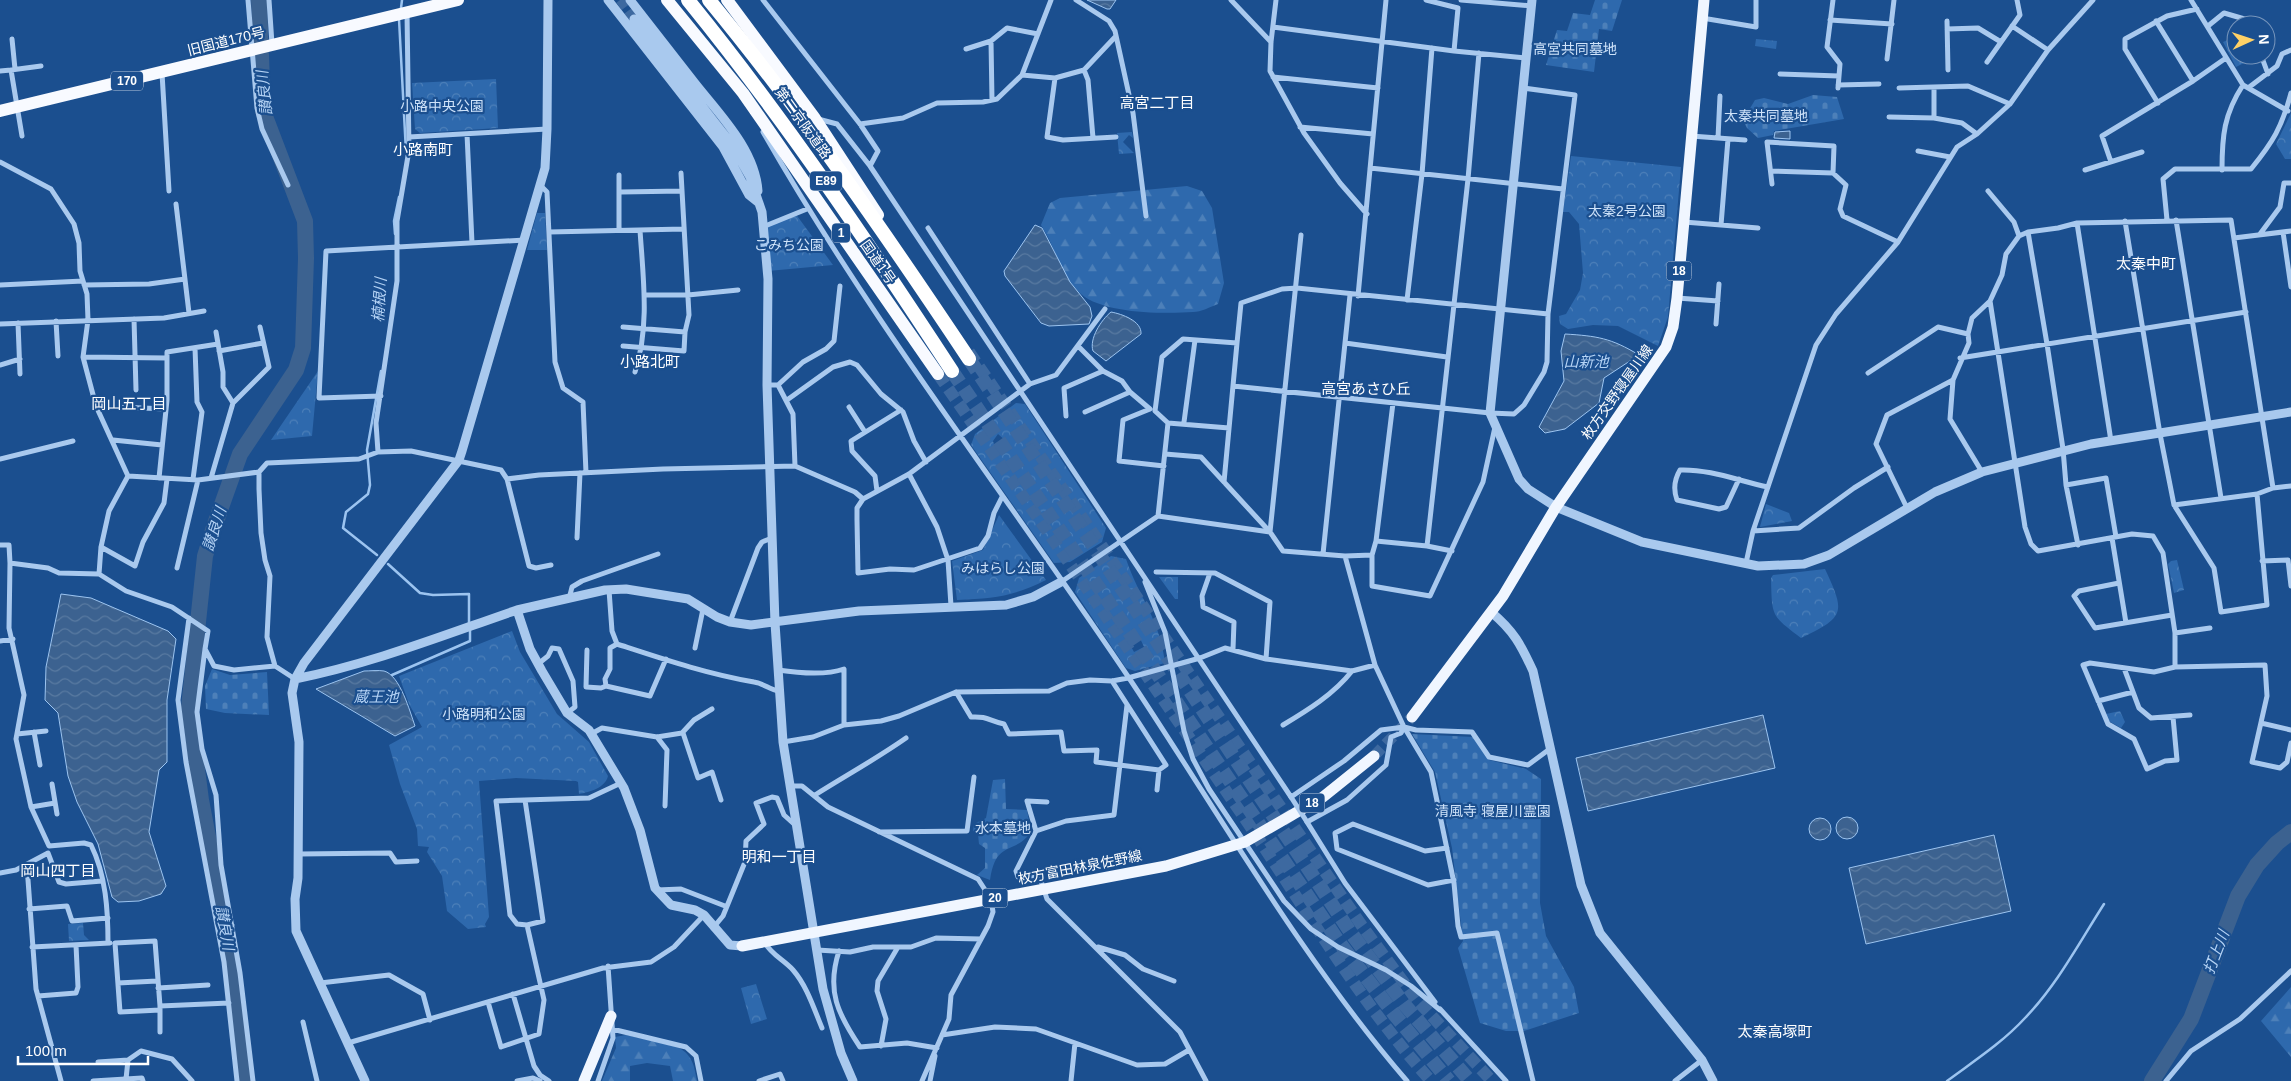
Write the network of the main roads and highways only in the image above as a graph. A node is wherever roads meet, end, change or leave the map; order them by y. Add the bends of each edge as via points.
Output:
1 (458, 0) edge
2 (667, 0) edge
3 (688, 0) edge
4 (709, 0) edge
5 (727, 0) edge
6 (1704, 0) edge
7 (0, 111) edge
8 (969, 355) joint
9 (945, 373) joint
10 (1412, 717) tunnel mouth
11 (1374, 756) tunnel mouth
12 (1240, 843) joint
13 (742, 946) road end
14 (611, 1016) road end
15 (584, 1081) edge

1 - 7 highway, 旧国道170号 / 170
2 - 9 highway, 国道1号 / 1 via 743,93
3 - 9 highway, 第二京阪道路 / E89 via 826,181
4 - 8 highway, 第二京阪道路 / E89 via 840,171
5 - 8 highway, 国道1号 via 814,118
6 - 10 main road, 枚方交野寝屋川線 / 18 via 1673,327 1659,359 1556,507 1491,612
11 - 12 main road, 18 via 1323,797
12 - 13 main road, 枚方富田林泉佐野線 / 20 via 1166,866
14 - 15 main road

